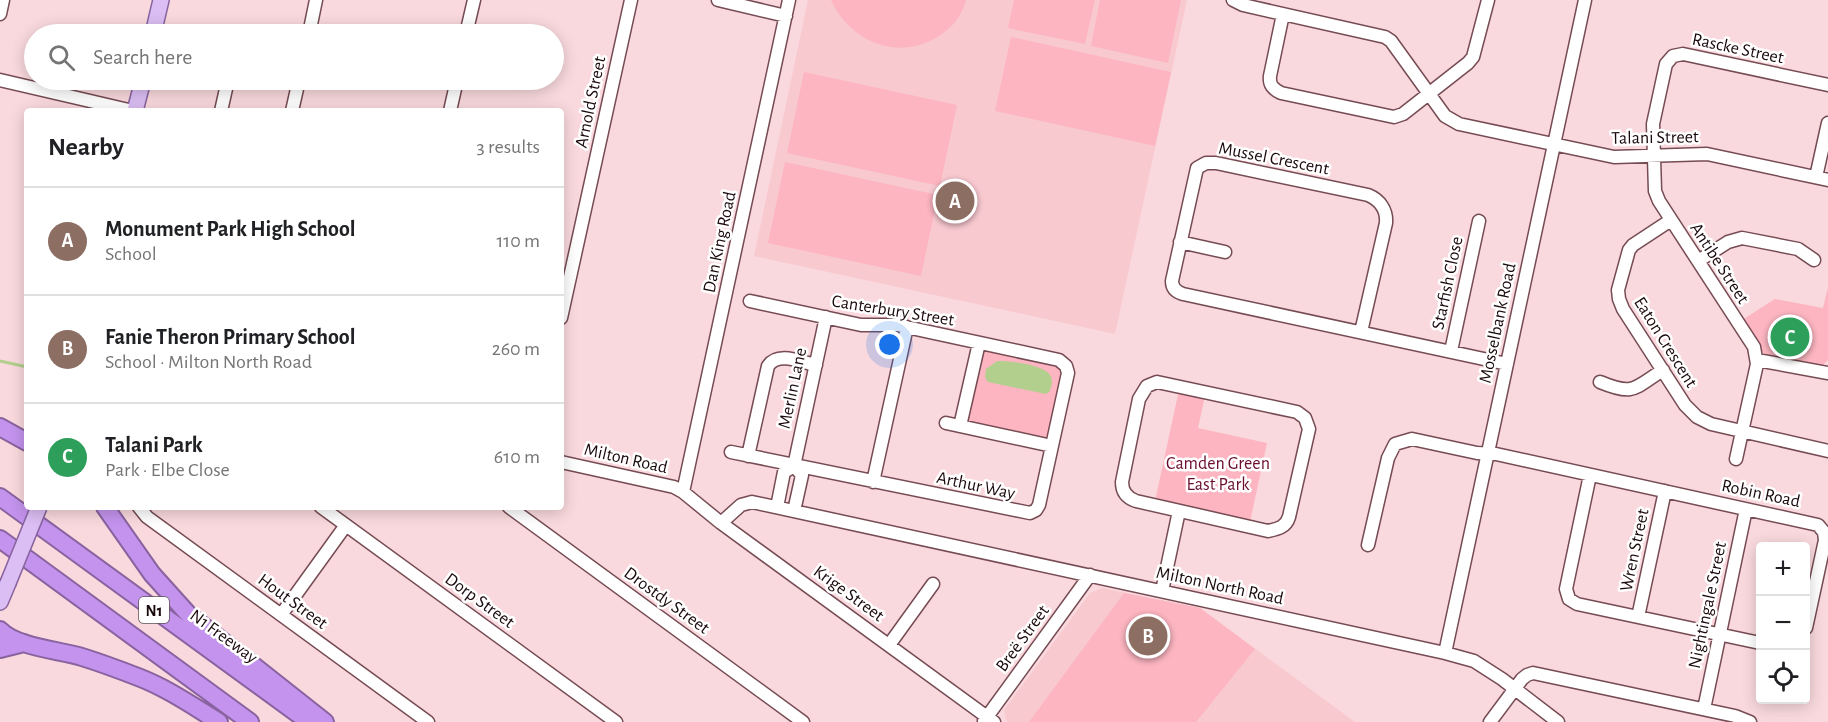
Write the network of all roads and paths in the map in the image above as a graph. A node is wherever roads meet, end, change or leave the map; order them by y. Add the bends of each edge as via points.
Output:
1 (3, 0) edge
2 (161, 0) edge
3 (316, 0) edge
4 (474, 0) edge
5 (631, 0) edge
6 (718, 0) edge
7 (789, 0) edge
8 (1233, 0) edge
9 (1488, 0) edge
10 (1585, 0) edge
11 (0, 14) edge
12 (1283, 14) junction
13 (786, 16) junction
14 (155, 24) edge
15 (311, 24) edge
16 (468, 24) edge
17 (0, 80) edge
18 (1828, 85) edge
19 (24, 86) edge
20 (43, 90) edge
21 (140, 90) edge
22 (226, 90) edge
23 (297, 90) edge
24 (455, 90) edge
25 (1429, 94) junction
26 (121, 108) edge
27 (135, 108) edge
28 (223, 108) edge
29 (293, 108) edge
30 (451, 108) edge
31 (1828, 123) edge
32 (1554, 145) junction
33 (1653, 156) junction
34 (1822, 179) edge
35 (1671, 220) junction
36 (1479, 221) dead end
37 (1180, 242) junction
38 (1226, 252) dead end
39 (1814, 260) dead end
40 (1698, 261) junction
41 (750, 301) dead end
42 (564, 304) edge
43 (826, 317) junction
44 (907, 327) junction
45 (1361, 332) junction
46 (979, 343) junction
47 (1451, 351) junction
48 (1757, 360) junction
49 (1064, 363) joint
50 (1507, 364) junction
51 (816, 365) junction
52 (1662, 370) junction
53 (1828, 373) edge
54 (1600, 382) dead end
55 (946, 423) dead end
56 (960, 426) junction
57 (3, 429) edge
58 (24, 432) edge
59 (1742, 432) junction
60 (24, 440) edge
61 (1052, 446) junction
62 (1828, 451) edge
63 (731, 452) dead end
64 (1488, 454) junction
65 (748, 456) junction
66 (1736, 459) dead end
67 (564, 463) edge
68 (794, 466) junction
69 (1590, 475) junction
70 (873, 482) junction
71 (1665, 491) junction
72 (683, 492) junction
73 (0, 497) edge
74 (777, 507) junction
75 (1746, 508) junction
76 (38, 510) edge
77 (107, 510) edge
78 (141, 510) edge
79 (325, 510) edge
80 (517, 510) edge
81 (794, 511) junction
82 (1179, 511) junction
83 (721, 523) junction
84 (346, 525) junction
85 (0, 539) edge
86 (1368, 545) dead end
87 (1090, 575) junction
88 (933, 584) dead end
89 (1162, 591) junction
90 (0, 602) edge
91 (1810, 609) edge
92 (282, 615) junction
93 (1638, 617) junction
94 (0, 630) edge
95 (1719, 634) junction
96 (1756, 642) edge
97 (24, 643) junction
98 (889, 645) junction
99 (0, 649) edge
100 (1445, 653) junction
101 (1514, 689) junction
102 (1704, 709) junction
103 (988, 720) edge
104 (219, 722) edge
105 (250, 722) edge
106 (309, 722) edge
107 (325, 722) edge
108 (428, 722) edge
109 (616, 722) edge
110 (803, 722) edge
111 (1490, 722) edge
112 (1558, 722) edge
113 (1750, 722) edge

1 - 11 street
2 - 14 main road
3 - 15 street
4 - 16 street
5 - 42 street, Arnold Street
6 - 13 street
7 - 13 street, Dan King Road
8 - 12 street, Talani Street
9 - 25 street via 1473,57
10 - 32 street, Mosselbank Road
12 - 25 street, Talani Street via 1385,36
12 - 25 street via 1270,76 1275,90 1394,117
13 - 72 street, Dan King Road
17 - 19 street
18 - 33 street, Rascke Street via 1683,54 1673,56 1666,63 1653,124
20 - 26 street
21 - 27 main road
22 - 28 street
23 - 29 street
24 - 30 street
25 - 32 street, Talani Street via 1445,116 1459,124
31 - 34 street
32 - 33 street, Talani Street via 1614,158
32 - 50 street, Mosselbank Road
33 - 34 street, Talani Street via 1707,154
33 - 35 street, Antibe Street via 1656,194
35 - 40 street, Antibe Street
35 - 52 street, Eaton Crescent via 1629,250 1618,290 1621,304
36 - 47 street, Starfish Close
37 - 38 street
37 - 45 street, Mussel Crescent via 1172,280 1178,292
37 - 45 street, Mussel Crescent via 1196,172 1206,163 1373,197 1383,207 1386,222
39 - 40 street via 1798,249 1742,238
40 - 48 street, Antibe Street via 1754,347
41 - 43 street, Canterbury Street
43 - 44 street, Canterbury Street via 861,325
43 - 51 street, Merlin Lane
44 - 46 street, Canterbury Street
44 - 70 street
45 - 47 street, Mussel Crescent
46 - 49 street, Canterbury Street
46 - 56 street
47 - 50 street, Mussel Crescent
48 - 53 street
48 - 59 street
49 - 61 street, Arthur Way via 1068,373
50 - 64 street, Mosselbank Road
51 - 65 street via 781,358 770,362
51 - 68 street, Merlin Lane
52 - 54 street via 1629,390
52 - 59 street, Eaton Crescent via 1697,417
55 - 56 street
56 - 61 street
57 - 58 highway
57 - 60 highway
59 - 62 street
59 - 66 street
61 - 70 street, Arthur Way via 1040,505 1030,513
63 - 65 street, Arthur Way
64 - 69 street, Robin Road
64 - 86 street, Robin Road via 1412,439 1395,444 1388,458
64 - 100 street, Mosselbank Road
65 - 68 street, Arthur Way
67 - 72 street, Milton Road via 664,484
68 - 70 street, Arthur Way
68 - 74 street, Merlin Lane via 784,472
68 - 81 street, Merlin Lane via 802,475
69 - 71 street, Robin Road
69 - 93 street via 1566,593 1577,604
71 - 75 street, Robin Road
71 - 93 street, Wren Street
72 - 83 street, Krige Street
73 - 106 highway, N1 Freeway / N1
74 - 81 street, Milton North Road
74 - 83 street, Milton North Road via 748,502
75 - 91 street, Robin Road via 1822,528 1825,540
75 - 95 street, Nightingale Street
76 - 90 main road, bridge
77 - 107 highway via 160,584 188,614
78 - 92 street, Hout Street
79 - 84 street, Dorp Street
80 - 110 street, Drostdy Street
81 - 87 street, Milton North Road
82 - 82 street via 1131,500 1123,490 1138,399 1147,386 1164,383 1297,412 1305,418 1309,429 1289,517 1282,526 1268,531
82 - 89 street
83 - 98 street, Krige Street
84 - 92 street
84 - 109 street, Dorp Street
85 - 105 highway, N1
87 - 89 street, Milton North Road
87 - 103 street, Breë Street
88 - 98 street
89 - 100 street, Milton North Road
92 - 108 street, Hout Street
93 - 95 street
94 - 97 highway
95 - 96 street
95 - 102 street, Nightingale Street
97 - 99 highway
97 - 104 highway via 141,678
98 - 103 street, Krige Street
100 - 101 street, Milton North Road via 1474,661
101 - 102 street via 1527,675 1542,674
101 - 111 street
101 - 112 street, Milton North Road
102 - 113 street

